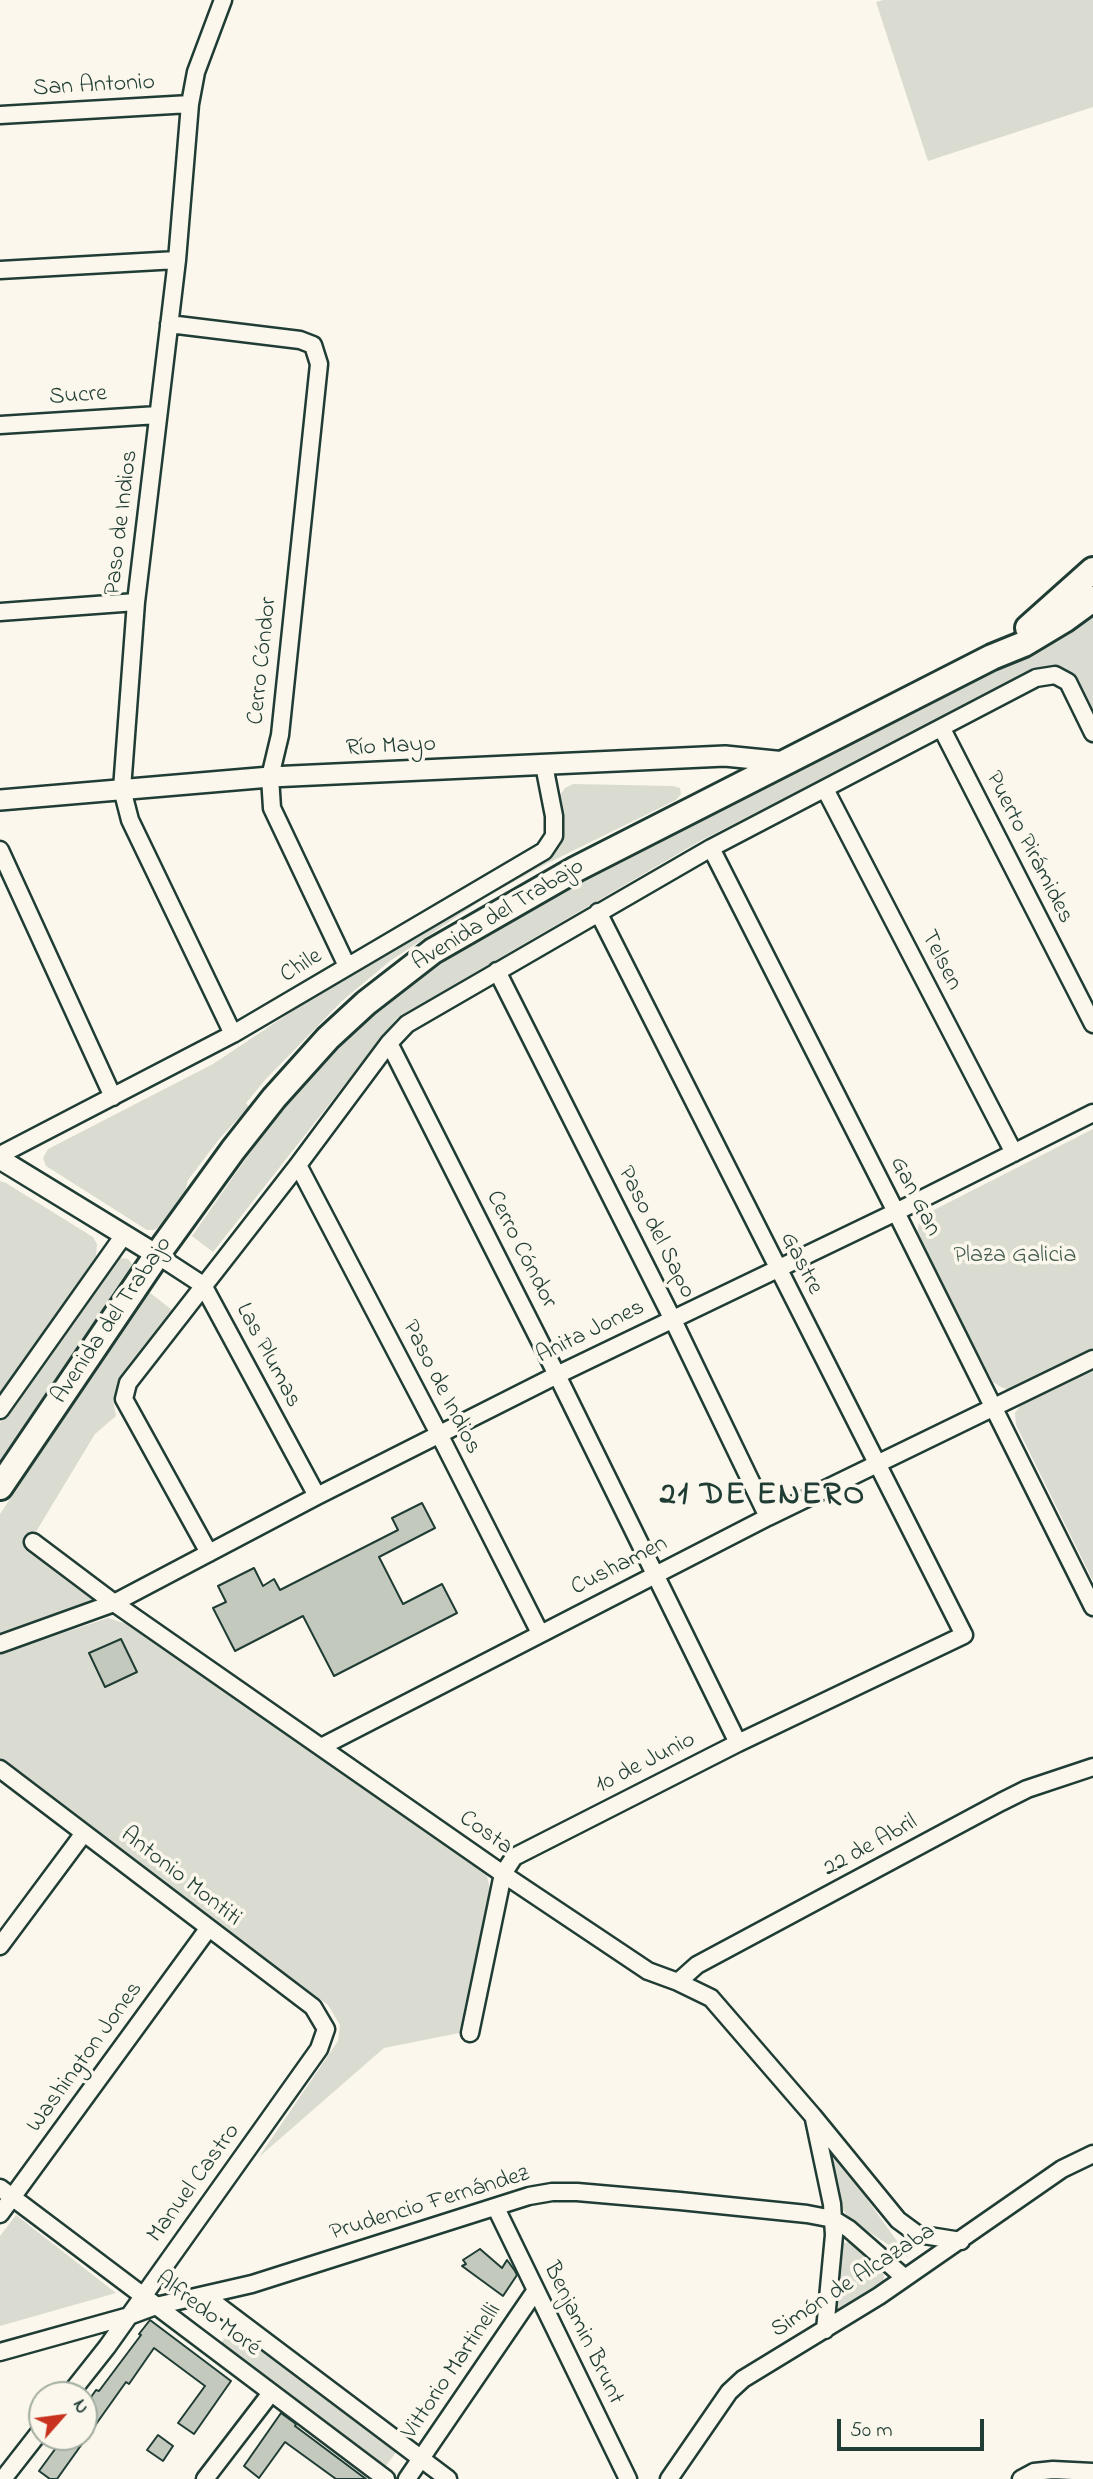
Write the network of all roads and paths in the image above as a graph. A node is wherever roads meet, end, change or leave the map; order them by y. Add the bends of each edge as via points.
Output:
1 (223, 0) edge
2 (190, 104) junction
3 (0, 114) edge
4 (177, 260) junction
5 (0, 270) edge
6 (169, 324) junction
7 (158, 415) junction
8 (0, 425) edge
9 (1093, 570) edge
10 (1093, 599) edge
11 (136, 602) junction
12 (0, 611) edge
13 (992, 657) junction
14 (942, 729) junction
15 (1093, 733) edge
16 (785, 762) junction
17 (544, 765) junction
18 (270, 777) junction
19 (122, 789) junction
20 (825, 789) junction
21 (0, 800) edge
22 (710, 848) junction
23 (0, 850) edge
24 (598, 912) junction
25 (347, 966) junction
26 (497, 971) junction
27 (1093, 1024) edge
28 (233, 1034) junction
29 (389, 1043) junction
30 (113, 1097) junction
31 (1093, 1113) edge
32 (1014, 1153) junction
33 (0, 1157) edge
34 (298, 1165) junction
35 (896, 1212) junction
36 (124, 1235) junction
37 (157, 1255) junction
38 (777, 1269) junction
39 (203, 1285) junction
40 (672, 1318) junction
41 (1093, 1359) edge
42 (557, 1375) junction
43 (994, 1407) junction
44 (0, 1410) edge
45 (439, 1434) junction
46 (877, 1466) junction
47 (0, 1487) edge
48 (317, 1496) junction
49 (768, 1517) junction
50 (33, 1542) dead end
51 (209, 1553) junction
52 (657, 1574) junction
53 (114, 1603) junction
54 (1093, 1607) edge
55 (540, 1633) junction
56 (964, 1635) joint
57 (0, 1644) edge
58 (738, 1743) junction
59 (321, 1747) junction
60 (1093, 1767) edge
61 (0, 1769) edge
62 (84, 1833) junction
63 (503, 1874) junction
64 (208, 1929) junction
65 (0, 1946) edge
66 (678, 1982) junction
67 (326, 2029) joint
68 (470, 2034) dead end
69 (813, 2116) junction
70 (1093, 2154) edge
71 (6, 2192) edge
72 (496, 2208) junction
73 (0, 2214) edge
74 (833, 2219) junction
75 (961, 2241) junction
76 (905, 2278) junction
77 (536, 2290) junction
78 (204, 2295) junction
79 (149, 2301) junction
80 (129, 2316) junction
81 (825, 2330) junction
82 (0, 2352) edge
83 (80, 2381) edge
84 (271, 2393) junction
85 (28, 2447) edge
86 (422, 2459) junction
87 (1093, 2472) edge
88 (3, 2479) edge
89 (205, 2479) edge
90 (386, 2479) edge
91 (407, 2479) edge
92 (448, 2479) edge
93 (628, 2479) edge
94 (669, 2479) edge
95 (1021, 2479) edge

1 - 2 street, Paso de Indios via 196,72
2 - 3 street, San Antonio
2 - 4 street, Paso de Indios
4 - 5 street
4 - 6 street, Paso de Indios
6 - 7 street, Paso de Indios
6 - 18 street, Cerro Cóndor via 300,340 313,345 318,364 280,734
7 - 8 street, Sucre
7 - 11 street, Paso de Indios
9 - 13 main road, Avenida del Trabajo
10 - 13 main road, Avenida del Trabajo via 1024,644
11 - 12 street
11 - 19 street, Paso de Indios
13 - 16 main road, Avenida del Trabajo
14 - 15 street, Avenida del Trabajo via 1036,678 1055,675 1068,682
14 - 20 street, Avenida del Trabajo
14 - 27 street, Puerto Pirámides
16 - 17 street, Río Mayo via 724,756
16 - 37 main road, Avenida del Trabajo via 576,869 433,951 394,980 328,1038 274,1098
17 - 18 street, Río Mayo
17 - 25 street, Chile via 554,836 544,851
18 - 19 street, Río Mayo
18 - 25 street, Cerro Cóndor via 272,808
19 - 21 street, Río Mayo
19 - 28 street, Paso de Indios via 130,820
20 - 22 street, Avenida del Trabajo
20 - 32 street, Telsen
22 - 24 street, Avenida del Trabajo
22 - 35 street, Gan Gan
23 - 30 street
24 - 26 street, Avenida del Trabajo
24 - 38 street, Gastre
25 - 28 street, Chile
26 - 29 street, Avenida del Trabajo via 407,1024
26 - 40 street, Paso del Sapo
28 - 30 street, Chile
29 - 34 street, Avenida del Trabajo
29 - 42 street, Cerro Cóndor
30 - 33 street, Chile
31 - 32 street, Anita Jones
32 - 35 street, Anita Jones
33 - 36 street
34 - 39 street, Avenida del Trabajo
34 - 45 street, Paso de Indios
35 - 38 street, Anita Jones
35 - 43 street, Gan Gan
36 - 37 street
36 - 44 street, Avenida del Trabajo
37 - 39 street, Las Plumas
37 - 47 main road, Avenida del Trabajo
38 - 40 street, Anita Jones
38 - 46 street, Gastre
39 - 48 street, Las Plumas
39 - 51 street, Avenida del Trabajo via 128,1382 124,1399
40 - 42 street, Anita Jones
40 - 49 street, Paso del Sapo
41 - 43 street, Cushamen
42 - 45 street, Anita Jones
42 - 52 street, Cerro Cóndor
43 - 46 street, Cushamen
43 - 54 street, Gan Gan
45 - 48 street, Anita Jones
45 - 55 street, Paso de Indios
46 - 49 street, Cushamen
46 - 56 street, Gastre
48 - 51 street, Anita Jones
49 - 52 street, Cushamen
50 - 53 street, Costa
51 - 53 street, Anita Jones
52 - 55 street, Cushamen
52 - 58 street, Cerro Cóndor
53 - 57 street
53 - 59 street, Costa
55 - 59 street, Cushamen
56 - 58 street, 10 de Junio
58 - 63 street, 10 de Junio via 514,1857
59 - 63 street, Costa
60 - 66 street, 22 de Abril via 1001,1802 697,1965
61 - 62 street, Antonio Montiti
62 - 64 street, Antonio Montiti
62 - 65 street
63 - 66 street, Costa via 648,1971
63 - 68 street
64 - 67 street, Antonio Montiti via 313,2007
64 - 71 street, Washington Jones
66 - 69 street, Costa via 711,1998
67 - 79 street, Manuel Castro via 319,2049
69 - 74 street, Costa
69 - 75 street, Costa via 898,2220 917,2234
70 - 75 street, Simón de Alcazaba via 1062,2169
71 - 73 street, Washington Jones
71 - 79 street, Alfredo Moré
72 - 74 street, Prudencio Fernández via 529,2196 578,2192
72 - 77 street, Benjamin Brunt
72 - 78 street, Prudencio Fernández
74 - 76 street, Prudencio Fernández
74 - 81 street, Costa
75 - 76 street, Simón de Alcazaba
76 - 81 street, Simón de Alcazaba
77 - 86 street, Vittorio Martinelli
77 - 93 street, Benjamin Brunt
78 - 79 street, Prudencio Fernández
78 - 86 street, Alfredo Moré
79 - 80 street, Prudencio Fernández
79 - 84 street, Alfredo Moré
80 - 82 street, Prudencio Fernández
80 - 83 street
81 - 94 street, Simón de Alcazaba via 729,2392
84 - 89 street
84 - 90 street, Alfredo Moré
85 - 88 street
86 - 91 street, Vittorio Martinelli
86 - 92 street, Alfredo Moré
87 - 95 street via 1053,2470

